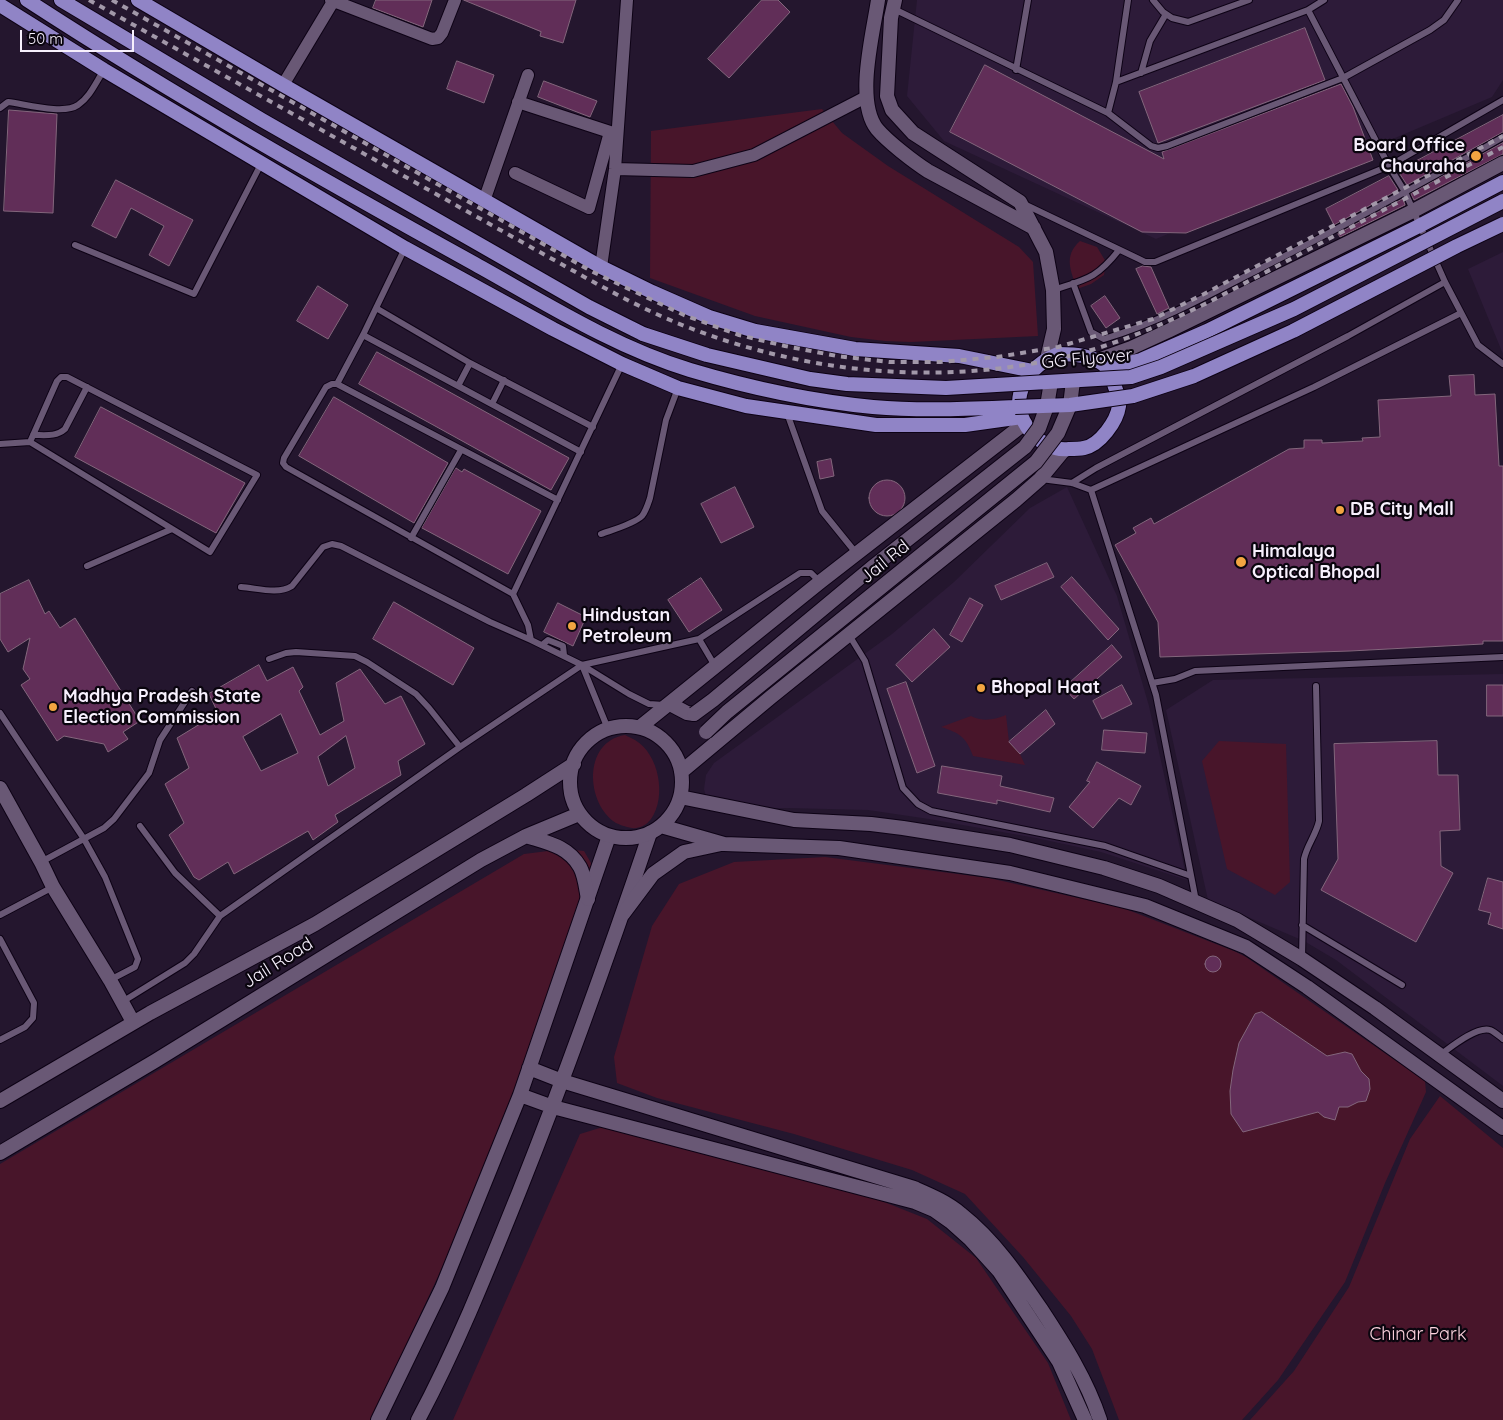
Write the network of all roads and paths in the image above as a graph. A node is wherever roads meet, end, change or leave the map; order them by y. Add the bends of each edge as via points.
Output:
1 (28, 0) edge
2 (61, 0) edge
3 (138, 0) edge
4 (333, 0) edge
5 (455, 0) edge
6 (627, 0) edge
7 (878, 0) edge
8 (1028, 0) edge
9 (1128, 0) edge
10 (1153, 0) edge
11 (1249, 0) edge
12 (1324, 0) edge
13 (1458, 0) edge
14 (0, 5) edge
15 (893, 9) edge
16 (1308, 10) junction
17 (1166, 14) junction
18 (876, 15) junction
19 (104, 70) junction
20 (1016, 70) junction
21 (1141, 73) junction
22 (528, 76) dead end
23 (1343, 78) junction
24 (1116, 82) junction
25 (283, 85) junction
26 (866, 97) junction
27 (1503, 100) edge
28 (518, 102) junction
29 (0, 108) edge
30 (1108, 114) junction
31 (1503, 137) edge
32 (1503, 163) edge
33 (261, 164) junction
34 (1389, 166) junction
35 (615, 169) junction
36 (515, 173) dead end
37 (1503, 182) edge
38 (1405, 192) junction
39 (484, 201) junction
40 (1503, 201) edge
41 (1020, 202) junction
42 (1413, 211) junction
43 (1503, 224) edge
44 (1419, 226) junction
45 (1034, 228) junction
46 (74, 245) dead end
47 (405, 248) junction
48 (1119, 250) junction
49 (601, 267) junction
50 (1445, 282) junction
51 (1073, 283) junction
52 (1053, 290) junction
53 (376, 308) junction
54 (1461, 313) junction
55 (363, 335) junction
56 (1047, 359) junction
57 (1095, 361) junction
58 (470, 363) junction
59 (622, 364) junction
60 (1503, 364) edge
61 (1108, 368) junction
62 (1033, 371) junction
63 (504, 380) junction
64 (1073, 381) junction
65 (1051, 382) junction
66 (337, 384) junction
67 (458, 386) junction
68 (87, 387) junction
69 (678, 388) junction
70 (492, 404) junction
71 (1070, 405) junction
72 (1047, 406) junction
73 (787, 413) junction
74 (1024, 420) junction
75 (593, 427) junction
76 (34, 434) junction
77 (30, 442) junction
78 (0, 444) edge
79 (461, 450) junction
80 (1064, 450) junction
81 (581, 452) junction
82 (1040, 479) junction
83 (1072, 483) junction
84 (1091, 490) junction
85 (558, 500) junction
86 (172, 529) junction
87 (601, 534) dead end
88 (412, 538) junction
89 (856, 553) junction
90 (87, 566) dead end
91 (820, 582) junction
92 (241, 587) dead end
93 (513, 594) junction
94 (849, 634) junction
95 (699, 639) junction
96 (531, 640) junction
97 (1503, 657) edge
98 (269, 659) dead end
99 (582, 665) junction
100 (715, 666) junction
101 (1152, 683) junction
102 (1316, 686) dead end
103 (192, 691) dead end
104 (669, 704) junction
105 (0, 713) edge
106 (640, 727) junction
107 (608, 729) junction
108 (460, 747) junction
109 (701, 756) junction
110 (574, 764) junction
111 (681, 772) junction
112 (0, 788) edge
113 (680, 797) junction
114 (579, 814) junction
115 (140, 826) dead end
116 (656, 830) junction
117 (526, 836) junction
118 (609, 836) junction
119 (84, 839) junction
120 (724, 844) junction
121 (41, 862) junction
122 (1191, 876) junction
123 (53, 887) junction
124 (588, 899) junction
125 (1196, 901) junction
126 (623, 914) junction
127 (0, 915) edge
128 (220, 916) junction
129 (1302, 925) junction
130 (0, 939) edge
131 (1302, 959) junction
132 (110, 980) junction
133 (1402, 985) dead end
134 (122, 1002) junction
135 (133, 1022) junction
136 (1503, 1039) edge
137 (0, 1040) edge
138 (1440, 1055) junction
139 (530, 1068) junction
140 (562, 1081) junction
141 (520, 1095) junction
142 (0, 1101) edge
143 (1503, 1101) edge
144 (553, 1107) junction
145 (1503, 1128) edge
146 (0, 1153) edge
147 (378, 1420) edge
148 (418, 1420) edge
149 (1085, 1420) edge
150 (1100, 1420) edge

1 - 72 main road, bridge via 248,136 550,307 627,346 689,370 804,398 874,407 930,409
2 - 65 main road, GG Flyover, bridge via 262,120 589,307 643,334 716,357 810,379 847,384 946,388
3 - 25 main road
4 - 5 street via 432,39 442,33
4 - 25 street
6 - 35 street
7 - 18 main road
8 - 20 lane
9 - 24 lane
10 - 17 lane
11 - 17 lane via 1188,22
12 - 16 lane
13 - 23 lane via 1444,20 1430,30
14 - 19 main road
15 - 18 lane
15 - 20 lane
15 - 41 main road via 887,96 892,110 912,133
16 - 21 lane
16 - 23 lane
17 - 21 lane via 1150,41
18 - 26 main road
19 - 29 lane via 87,98 77,106 65,110 8,102
19 - 33 main road
20 - 30 lane
21 - 24 lane
22 - 28 street
23 - 30 lane via 1158,148 1150,146
23 - 34 lane
24 - 30 lane
25 - 39 main road
26 - 35 street via 754,155 693,171
26 - 45 main road via 870,117 878,129 914,162
27 - 34 lane
28 - 36 street via 610,132 589,208
28 - 39 street
31 - 38 lane
32 - 42 main road
33 - 46 lane via 194,294
33 - 47 main road
34 - 38 lane
34 - 48 lane via 1155,262 1145,262
35 - 49 street
37 - 44 main road
38 - 42 lane
38 - 51 lane via 1160,319 1104,339 1091,332
39 - 49 main road
40 - 64 main road, GG Flyover, bridge via 1294,309 1170,363 1131,377
41 - 45 main road
41 - 48 lane
42 - 44 lane
42 - 57 main road via 1168,331
43 - 71 main road, bridge via 1293,331 1194,376 1133,396
44 - 50 lane
44 - 61 main road via 1208,331 1141,360
45 - 52 main road via 1046,252
47 - 53 lane
47 - 59 main road via 552,330
48 - 51 lane via 1091,278
49 - 62 main road via 709,317 755,331 855,349 959,356
50 - 54 lane
50 - 83 lane
51 - 52 lane
52 - 56 main road via 1054,329
53 - 55 lane
53 - 58 lane
54 - 60 lane via 1478,345
54 - 84 lane via 1314,387
55 - 66 lane
55 - 67 lane
56 - 57 main road via 1058,354 1074,354
56 - 62 main road
57 - 61 main road
58 - 63 lane
58 - 67 lane
59 - 69 main road
59 - 75 lane
61 - 80 main road via 1119,405 1111,426 1086,448
62 - 74 main road via 1024,382 1020,402
63 - 70 lane
63 - 75 lane
64 - 65 main road, GG Flyover, bridge
64 - 71 main road, Jail Rd, bridge
65 - 72 main road, Jail Rd, bridge
66 - 79 lane
66 - 88 lane via 326,387 283,463
67 - 70 lane
68 - 76 lane via 61,433
68 - 76 lane via 61,377
68 - 86 lane via 257,475 210,552
69 - 73 main road
69 - 87 lane via 666,420 646,508 635,521
70 - 81 lane
71 - 72 main road, bridge
71 - 109 main road, Jail Rd, bridge via 1058,433 1036,462 727,712 706,732
72 - 104 main road, Jail Rd, bridge via 1039,428 1025,447 874,566 720,694 694,714
73 - 74 main road via 876,425 965,425
73 - 89 lane via 822,512
74 - 80 main road via 1030,432 1042,442
74 - 89 main road
75 - 81 lane
76 - 77 lane
77 - 78 lane
77 - 86 lane
79 - 85 lane
79 - 88 lane
80 - 82 main road
81 - 85 lane
82 - 83 lane
82 - 94 main road
83 - 84 lane
84 - 101 lane
85 - 93 lane
86 - 90 lane
88 - 93 lane
89 - 91 main road
91 - 95 lane via 811,573 800,573
91 - 100 main road
92 - 96 lane via 286,590 324,547 332,544
93 - 96 lane via 528,625
94 - 109 main road
94 - 122 lane via 865,662 903,788 918,804 931,811 957,817 1105,846
95 - 99 lane
95 - 100 lane
96 - 99 lane
97 - 101 lane via 1195,671
98 - 108 lane via 296,652 355,656 416,694
99 - 104 lane via 649,704
99 - 107 lane
99 - 108 lane
100 - 104 main road
101 - 122 lane
102 - 129 lane via 1319,821 1304,858
103 - 119 lane via 160,740 149,773 114,819
104 - 106 main road
105 - 119 lane
106 - 107 main road
106 - 111 main road via 667,744 676,754
107 - 110 main road via 597,734
108 - 128 lane
109 - 111 main road
110 - 114 main road via 570,795
110 - 135 main road, Jail Road via 315,924
111 - 113 main road
112 - 121 main road
113 - 116 main road via 670,817
113 - 125 main road via 794,820 895,827 1010,846 1104,868
114 - 117 main road, Jail Road
114 - 118 main road via 595,829
115 - 128 lane via 174,873
116 - 118 main road via 638,838
116 - 120 main road
116 - 126 main road
117 - 124 main road via 560,846 575,861 581,868
117 - 146 main road, Jail Road
118 - 124 main road
119 - 121 lane
119 - 132 lane via 105,877 138,959 135,967
120 - 126 main road via 684,852 653,874
120 - 145 main road via 839,848 1001,872 1162,911 1246,947
121 - 123 main road
122 - 125 lane
123 - 127 lane
123 - 132 main road
124 - 139 main road
125 - 131 main road via 1237,920
126 - 140 main road
128 - 134 lane via 185,963
129 - 131 lane
129 - 133 lane
130 - 137 lane via 34,1003 32,1018 25,1027
131 - 138 main road
132 - 134 main road
134 - 135 main road
135 - 142 main road, Jail Road
136 - 138 lane via 1488,1030 1479,1030
138 - 143 main road
139 - 140 main road
139 - 141 main road
140 - 144 main road
140 - 150 main road via 914,1188 959,1212 1000,1252 1019,1276 1070,1355
141 - 144 main road
141 - 147 main road via 442,1288
144 - 148 main road via 482,1286
144 - 149 main road via 934,1210 970,1239 999,1271 1059,1362

